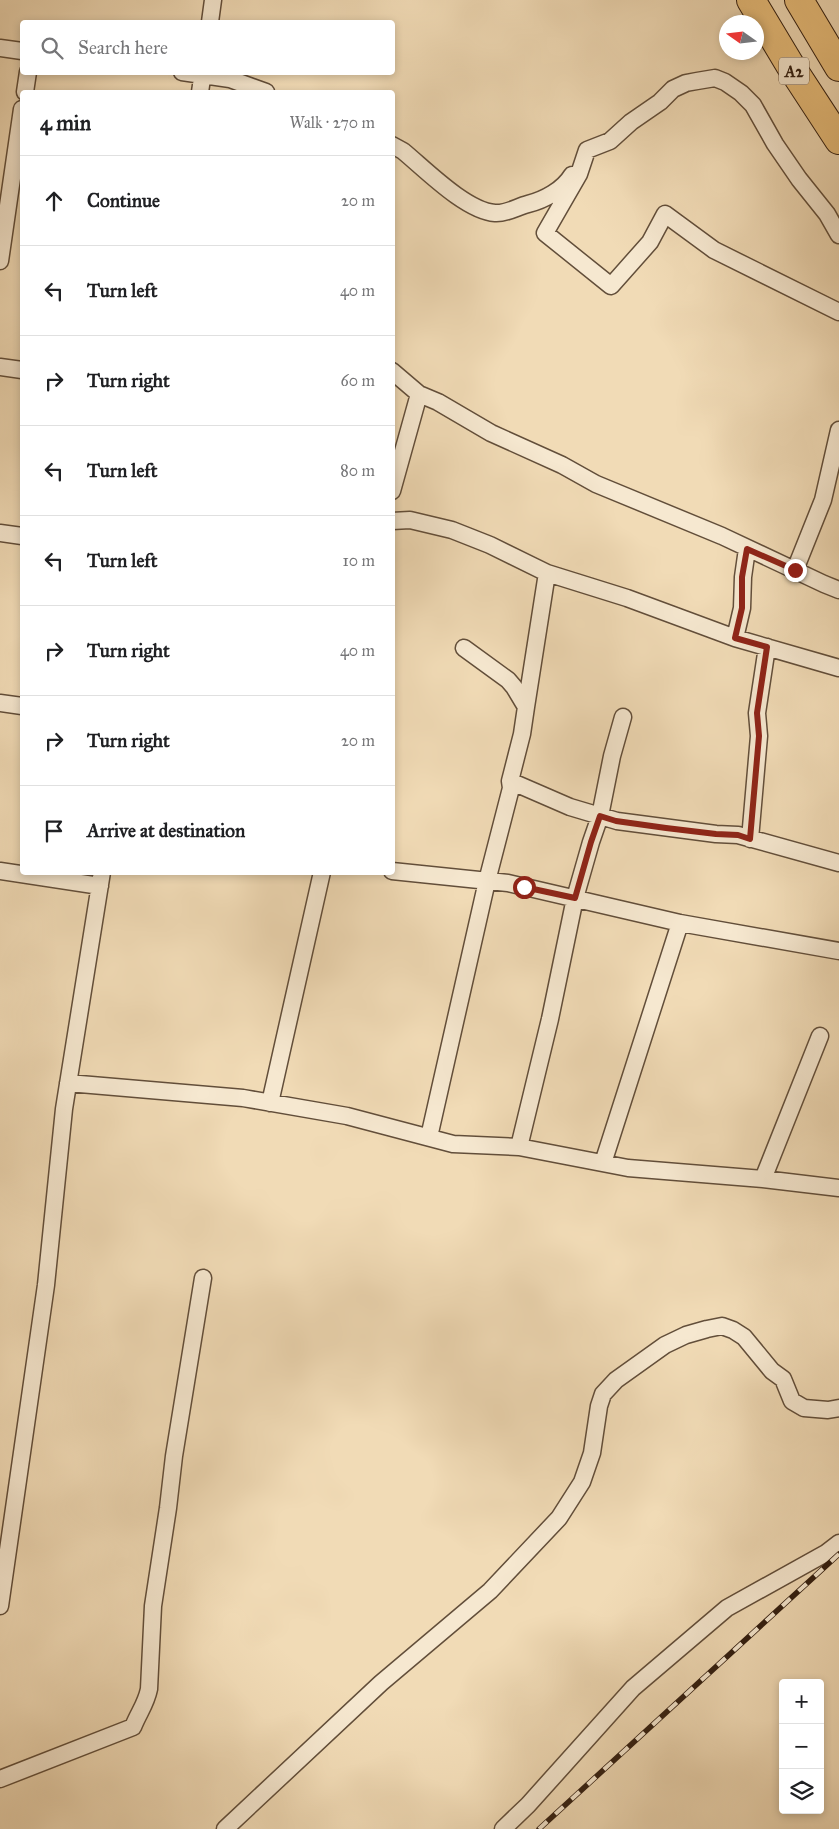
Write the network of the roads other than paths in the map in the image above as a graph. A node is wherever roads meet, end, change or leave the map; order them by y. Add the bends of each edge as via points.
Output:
1 (213, 0) edge
2 (751, 0) edge
3 (799, 0) edge
4 (210, 20) edge
5 (0, 48) edge
6 (20, 51) edge
7 (839, 67) edge
8 (28, 75) edge
9 (203, 75) edge
10 (208, 75) edge
11 (25, 90) edge
12 (200, 90) edge
13 (260, 90) edge
14 (20, 123) edge
15 (839, 140) edge
16 (395, 146) edge
17 (583, 163) junction
18 (839, 235) edge
19 (0, 260) edge
20 (839, 312) edge
21 (0, 366) edge
22 (20, 370) edge
23 (395, 374) edge
24 (419, 394) junction
25 (839, 430) edge
26 (395, 480) edge
27 (395, 521) edge
28 (0, 533) edge
29 (20, 536) edge
30 (747, 549) junction
31 (795, 570) junction
32 (547, 573) junction
33 (839, 590) edge
34 (735, 638) junction
35 (767, 647) junction
36 (464, 648) dead end
37 (839, 668) edge
38 (0, 703) edge
39 (20, 706) edge
40 (526, 708) junction
41 (623, 718) dead end
42 (510, 781) junction
43 (600, 816) junction
44 (750, 839) junction
45 (839, 863) edge
46 (395, 871) edge
47 (0, 872) edge
48 (20, 873) edge
49 (43, 875) edge
50 (321, 875) edge
51 (101, 879) edge
52 (488, 881) junction
53 (575, 898) junction
54 (680, 923) junction
55 (839, 951) edge
56 (820, 1036) dead end
57 (68, 1083) junction
58 (270, 1103) junction
59 (429, 1137) junction
60 (520, 1147) junction
61 (603, 1164) junction
62 (762, 1179) junction
63 (839, 1188) edge
64 (203, 1278) dead end
65 (839, 1408) edge
66 (839, 1543) edge
67 (0, 1606) edge
68 (0, 1779) edge
69 (225, 1829) edge
70 (503, 1829) edge

1 - 4 street
2 - 15 highway, A2
3 - 7 highway, A2
5 - 6 street
8 - 11 street
9 - 12 street
10 - 13 street
14 - 19 street
16 - 17 street via 465,201 494,213 543,200 569,180 577,166
17 - 18 street via 587,150 610,140 673,89 686,83 715,78 741,93 752,105 775,144
17 - 20 street via 545,233 611,286 650,242 665,214 714,250
21 - 22 street
23 - 24 street
24 - 26 street
24 - 30 street via 596,484
25 - 31 street via 823,500
27 - 32 street via 410,520 452,530
28 - 29 street
30 - 31 street
30 - 34 street via 742,577 742,608
31 - 33 street
32 - 34 street via 627,598
32 - 40 street
34 - 35 street
35 - 37 street
35 - 44 street via 757,713 759,736
36 - 40 street via 508,680
38 - 39 street
40 - 42 street
41 - 43 street
42 - 43 street
42 - 52 street
43 - 44 street via 616,821
43 - 53 street
44 - 45 street
46 - 52 street
47 - 48 street
49 - 51 street
50 - 58 street
51 - 57 street
52 - 53 street
52 - 59 street
53 - 54 street
53 - 60 street
54 - 55 street
54 - 61 street
56 - 62 street
57 - 58 street via 199,1093
57 - 67 street via 46,1285
58 - 59 street via 347,1116
59 - 60 street via 453,1144
60 - 61 street
61 - 62 street
62 - 63 street
64 - 68 street via 154,1606 147,1701 133,1726
65 - 69 street via 804,1408 792,1400 783,1379 772,1371 744,1337 722,1326 686,1335 665,1345 616,1380 603,1394 592,1453 582,1482 560,1518 490,1591 381,1683
66 - 70 street via 727,1608 633,1688

